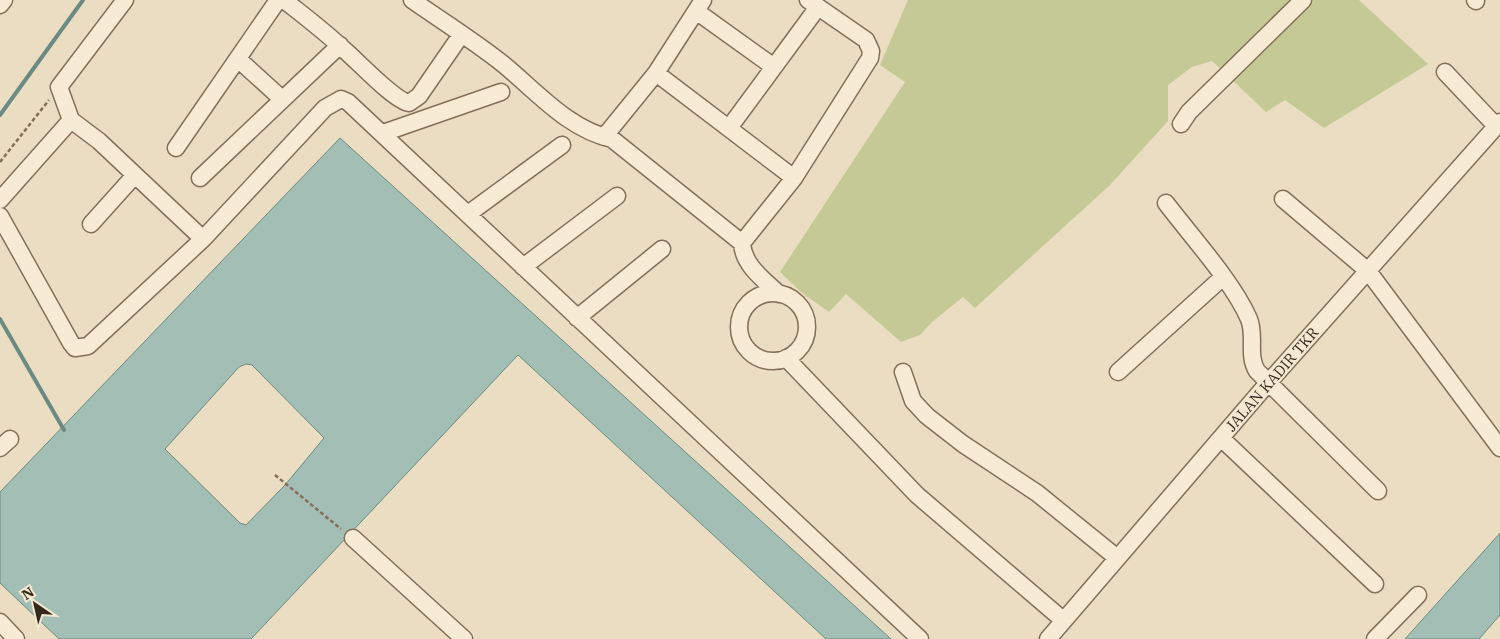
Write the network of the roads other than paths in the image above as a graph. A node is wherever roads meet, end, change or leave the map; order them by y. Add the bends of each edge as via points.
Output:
1 (4, 0) edge
2 (125, 0) edge
3 (278, 0) edge
4 (284, 0) edge
5 (412, 0) edge
6 (1303, 0) edge
7 (813, 3) edge
8 (0, 5) edge
9 (700, 6) edge
10 (461, 35) junction
11 (340, 45) junction
12 (238, 58) junction
13 (774, 67) junction
14 (656, 72) junction
15 (1445, 72) dead end
16 (501, 92) dead end
17 (282, 99) junction
18 (71, 120) junction
19 (1181, 124) dead end
20 (1498, 124) edge
21 (729, 128) junction
22 (383, 134) junction
23 (604, 138) junction
24 (562, 145) dead end
25 (176, 148) dead end
26 (135, 175) junction
27 (200, 178) dead end
28 (794, 178) junction
29 (617, 196) dead end
30 (1283, 198) dead end
31 (0, 200) edge
32 (1166, 204) dead end
33 (468, 214) junction
34 (0, 216) edge
35 (91, 224) dead end
36 (203, 239) junction
37 (742, 243) junction
38 (662, 249) dead end
39 (523, 267) junction
40 (1368, 270) junction
41 (1223, 277) junction
42 (779, 294) junction
43 (577, 318) junction
44 (786, 358) junction
45 (903, 372) dead end
46 (1118, 372) dead end
47 (1268, 383) junction
48 (1221, 438) junction
49 (1500, 448) edge
50 (1378, 491) dead end
51 (353, 538) road end
52 (1116, 557) junction
53 (1375, 584) dead end
54 (1418, 595) dead end
55 (1063, 620) junction
56 (0, 622) edge
57 (16, 639) edge
58 (464, 639) edge
59 (920, 639) edge
60 (1048, 639) edge
61 (1375, 639) edge

1 - 8 street
2 - 18 street via 59,87
3 - 12 street
4 - 11 street
5 - 10 street
6 - 19 street via 1189,112
7 - 13 street
7 - 28 street via 866,40 871,51 870,58
9 - 13 street
9 - 14 street
10 - 11 street via 419,96 409,103 390,91
10 - 23 street via 501,63 569,120
11 - 17 street
12 - 17 street
12 - 25 street
13 - 21 street
14 - 21 street
14 - 23 street
15 - 20 street
16 - 22 street
17 - 27 street
18 - 26 street
18 - 31 street
20 - 40 street, JALAN KADIR TKR
21 - 28 street
22 - 33 street
22 - 36 street via 348,102 341,99 332,103
23 - 37 street via 612,140
24 - 33 street
26 - 35 street
26 - 36 street
28 - 37 street
29 - 39 street
30 - 40 street
32 - 41 street
33 - 39 street
34 - 36 street via 75,348 88,346
37 - 42 street via 747,260
38 - 43 street
39 - 43 street
40 - 47 street, JALAN KADIR TKR
40 - 49 street
41 - 46 street
41 - 47 street via 1248,318 1252,362
42 - 44 street via 796,302 806,319 807,328 801,346
42 - 44 street via 760,296 745,308 739,326 740,336 744,345 758,358 777,361
43 - 59 street
44 - 55 street via 917,496
45 - 52 street via 913,401 927,416 1037,493
47 - 48 street, JALAN KADIR TKR
47 - 50 street
48 - 52 street, JALAN KADIR TKR
48 - 53 street
51 - 58 street
52 - 55 street, JALAN KADIR TKR
54 - 61 street
55 - 60 street, JALAN KADIR TKR
56 - 57 street

